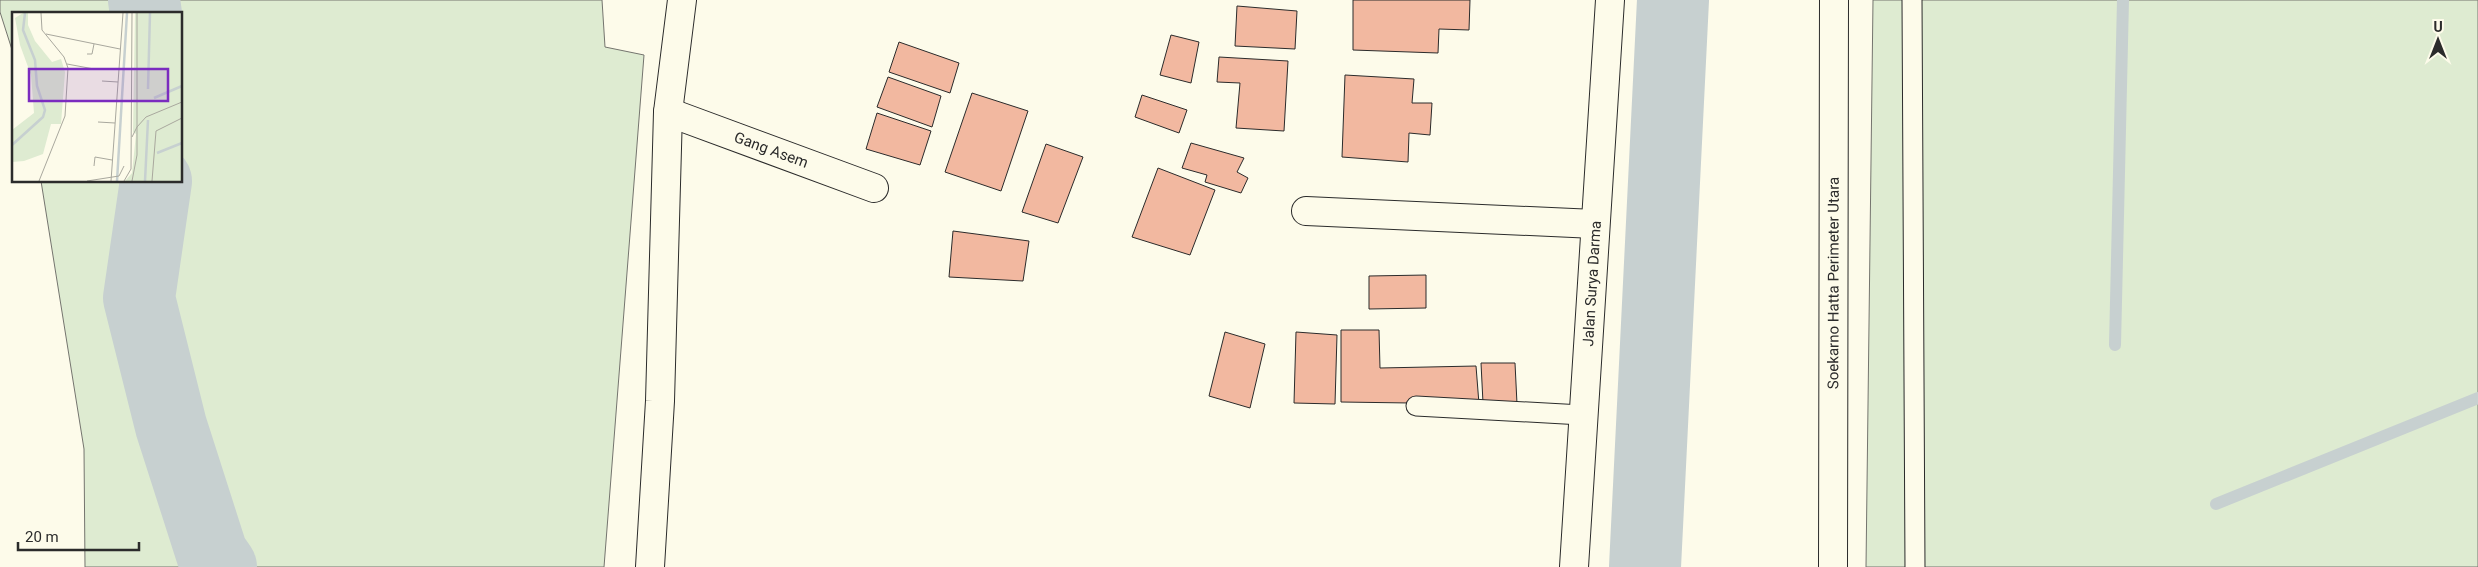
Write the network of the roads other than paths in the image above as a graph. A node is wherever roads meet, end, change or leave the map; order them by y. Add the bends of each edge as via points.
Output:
1 (682, 0) edge
2 (1610, 0) edge
3 (1834, 0) edge
4 (1912, 0) edge
5 (668, 112) junction
6 (874, 188) dead end
7 (1306, 211) dead end
8 (1595, 224) junction
9 (1416, 406) dead end
10 (1582, 415) junction
11 (650, 567) edge
12 (1574, 567) edge
13 (1833, 567) edge
14 (1915, 567) edge

1 - 5 main road
2 - 8 main road, Jalan Surya Darma
3 - 13 main road, Soekarno Hatta Perimeter Utara
4 - 14 lane
5 - 6 main road, Gang Asem
5 - 11 main road via 660,401
7 - 8 main road
8 - 10 main road, Jalan Surya Darma
9 - 10 lane
10 - 12 main road, Jalan Surya Darma

